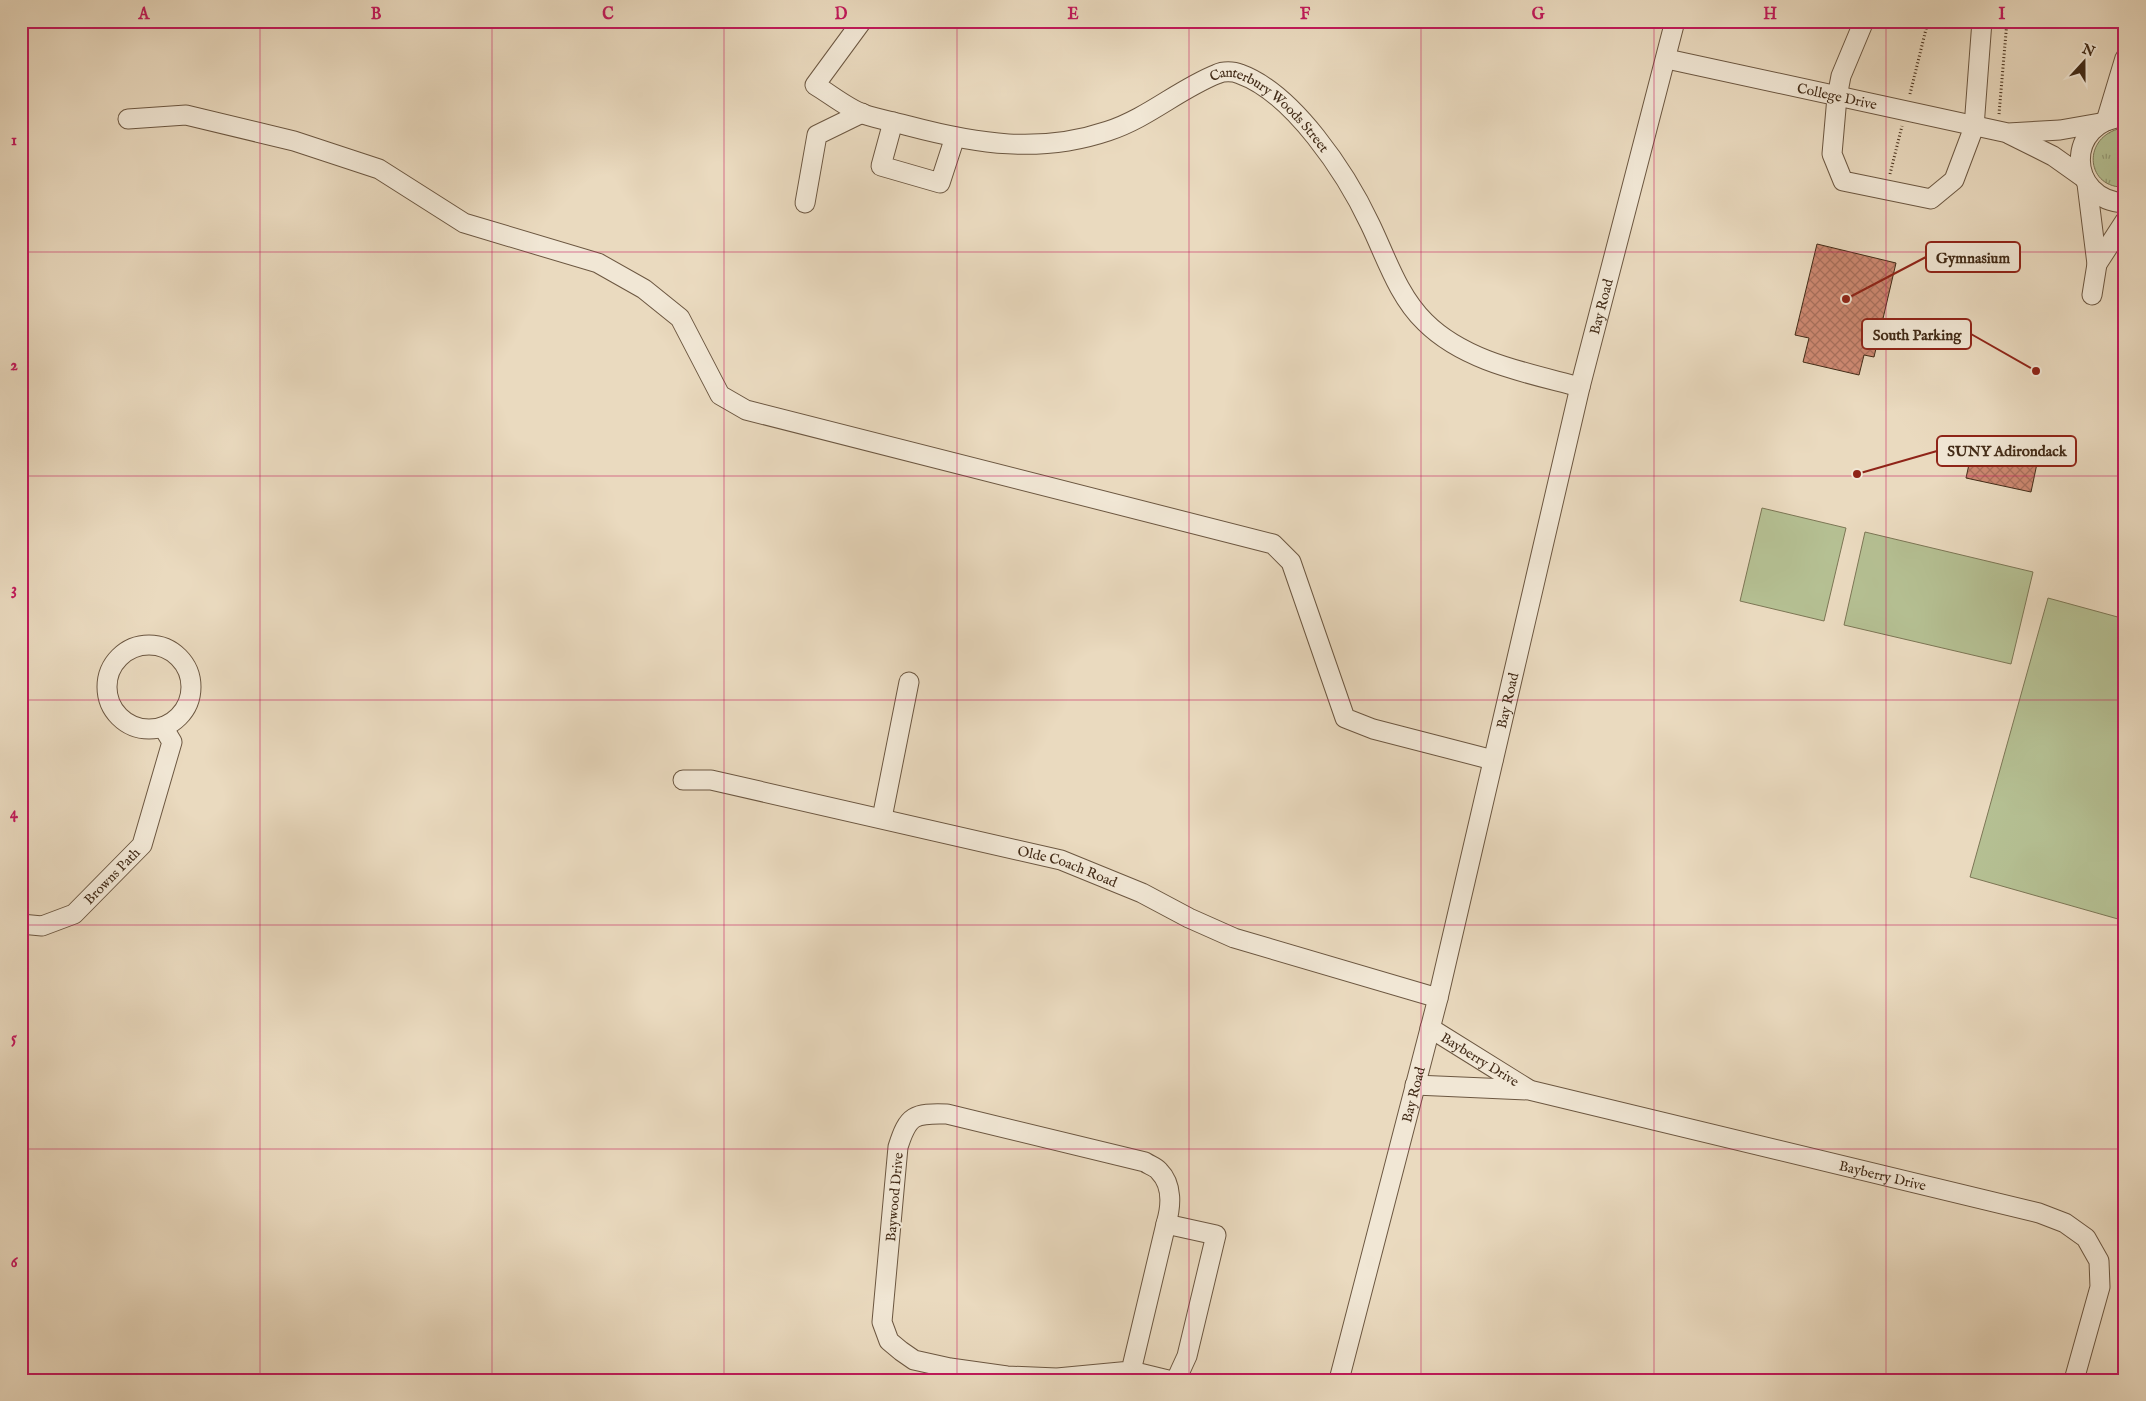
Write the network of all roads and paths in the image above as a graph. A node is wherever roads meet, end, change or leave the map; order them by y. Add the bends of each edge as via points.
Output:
1 (862, 21) edge
2 (1675, 21) edge
3 (1864, 21) edge
4 (1928, 21) edge
5 (1982, 21) edge
6 (2007, 21) edge
7 (2125, 58) edge
8 (1667, 59) junction
9 (1837, 97) junction
10 (1908, 101) dead end
11 (862, 113) junction
12 (128, 119) dead end
13 (1904, 120) dead end
14 (2110, 120) edge
15 (893, 122) junction
16 (2003, 125) junction
17 (1974, 127) junction
18 (955, 137) junction
19 (2085, 181) junction
20 (1886, 191) junction
21 (805, 203) dead end
22 (2125, 203) edge
23 (2125, 221) edge
24 (2097, 264) junction
25 (2092, 295) dead end
26 (1580, 387) junction
27 (909, 682) dead end
28 (163, 727) junction
29 (1493, 760) junction
30 (683, 780) dead end
31 (882, 818) junction
32 (21, 924) edge
33 (1438, 998) junction
34 (1430, 1028) junction
35 (1415, 1085) junction
36 (1529, 1090) junction
37 (1166, 1224) junction
38 (1130, 1375) edge
39 (1168, 1380) edge
40 (1176, 1380) edge
41 (1339, 1380) edge
42 (2074, 1380) edge

1 - 11 street, Canterbury Woods Street via 815,85
2 - 8 street, Bay Road
3 - 9 street via 1841,76
4 - 10 path
5 - 17 street
6 - 16 path
7 - 14 street
8 - 9 street, College Drive
8 - 26 street, Bay Road
9 - 17 street, College Drive
9 - 20 street via 1832,154 1843,182
11 - 15 street, Canterbury Woods Street
11 - 21 street via 817,135
12 - 29 street via 186,115 294,141 379,169 464,223 598,263 644,289 680,318 720,395 746,410 1273,544 1291,562 1344,718 1373,730
13 - 20 path
14 - 16 street via 2060,130
14 - 19 street via 2090,132 2082,144 2081,172
15 - 18 street, Canterbury Woods Street
15 - 18 street via 881,166 940,183
16 - 17 street, College Drive
16 - 19 street via 2053,156
17 - 20 street via 1954,180 1931,199
18 - 26 street, Canterbury Woods Street via 989,144 1032,146 1075,140 1144,116 1219,72 1236,72 1270,89 1328,152 1369,221 1400,290 1424,322 1451,342 1484,358
19 - 22 street via 2097,194 2110,201
19 - 24 street
23 - 24 street
24 - 25 street
26 - 29 street, Bay Road
27 - 31 street
28 - 28 street via 177,718 187,705 192,689 189,673 181,659 168,649 152,645 136,647 121,655 112,668 107,684 110,701 118,715 131,725 147,729
28 - 32 street, Browns Path via 172,742 142,845 74,914 42,926
29 - 33 street, Bay Road
30 - 31 street, Olde Coach Road via 711,780
31 - 33 street, Olde Coach Road via 1061,860 1142,893 1234,938
33 - 34 street, Bay Road
34 - 35 street, Bay Road
34 - 36 street, Bayberry Drive
35 - 36 street, Bayberry Drive
35 - 41 street, Bay Road
36 - 42 street, Bayberry Drive via 2039,1213 2065,1223 2086,1238 2099,1261 2100,1287
37 - 38 street, Baywood Drive
37 - 38 street, Baywood Drive via 1171,1207 1168,1186 1159,1171 1145,1162 947,1114 920,1115 904,1128 898,1147 882,1322 890,1341 914,1360 950,1368 1007,1376 1057,1378
37 - 40 street via 1216,1235 1187,1356
38 - 39 street, Baywood Drive

